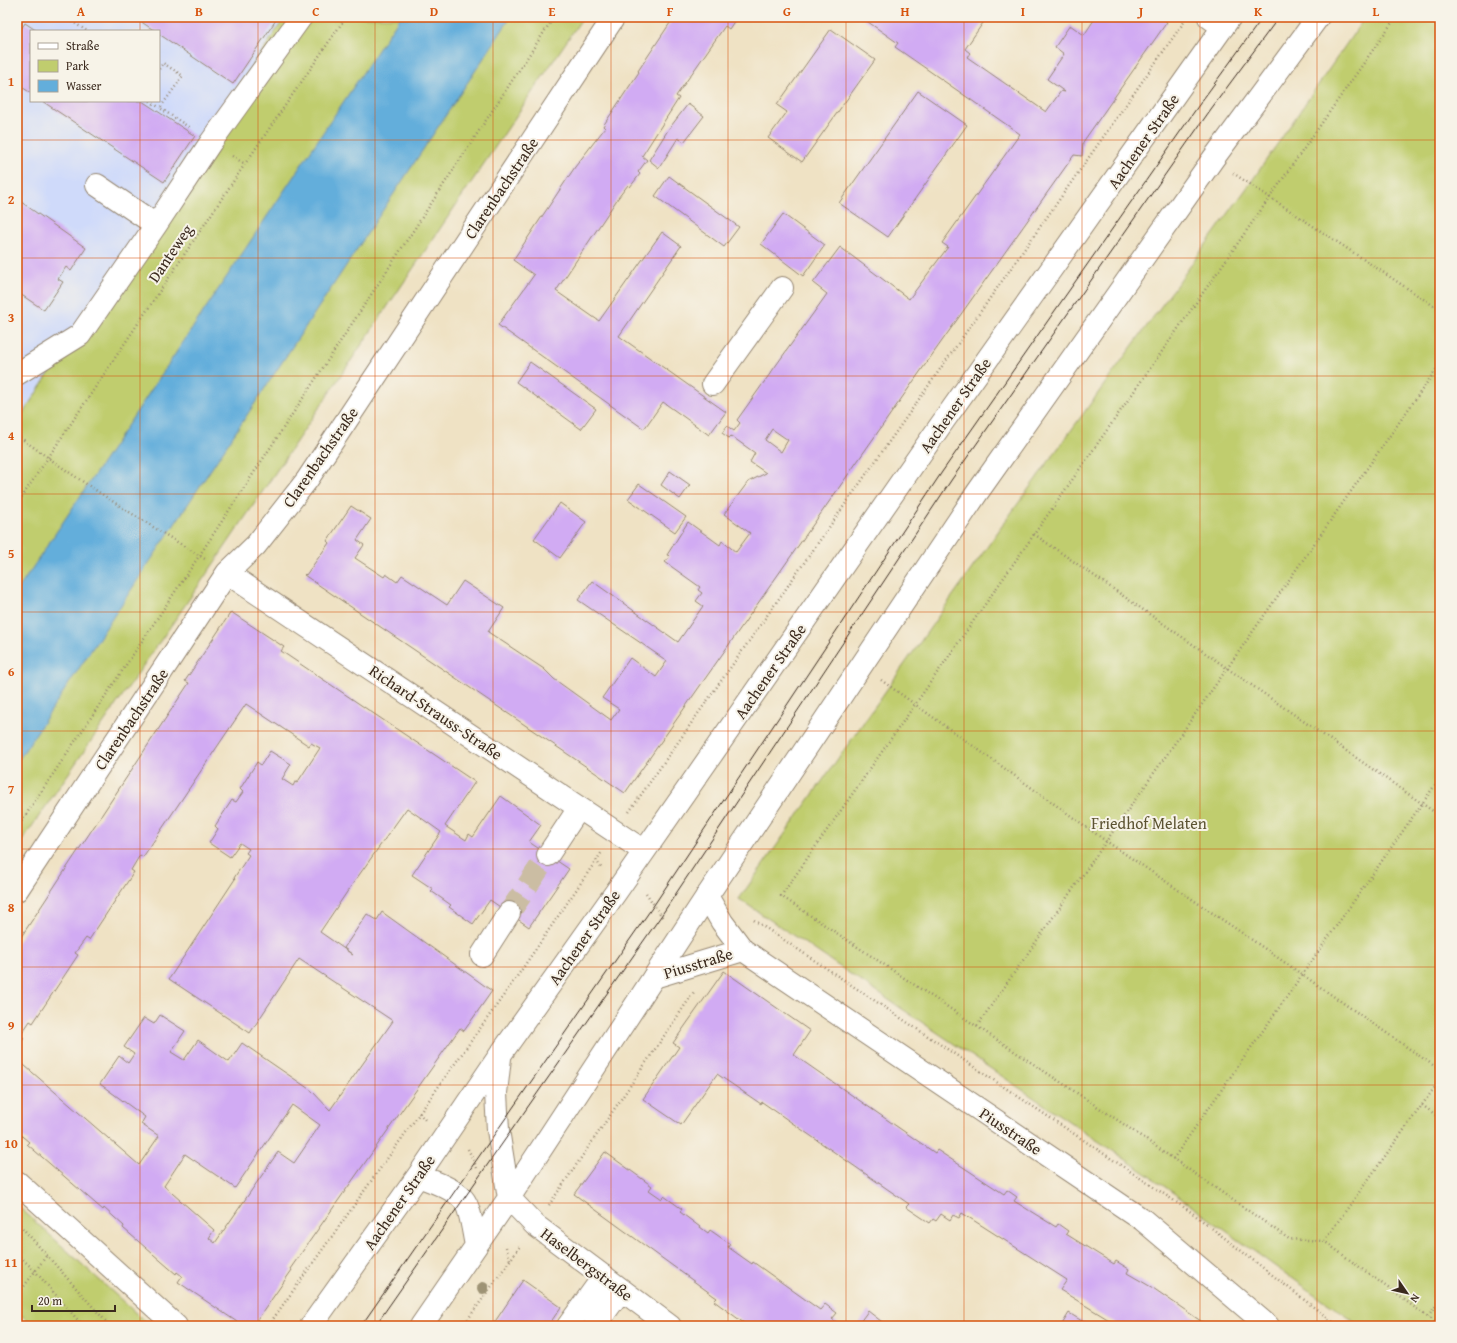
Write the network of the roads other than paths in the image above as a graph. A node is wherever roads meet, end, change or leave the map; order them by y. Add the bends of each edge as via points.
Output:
1 (301, 17) edge
2 (614, 17) edge
3 (1318, 17) edge
4 (1221, 20) edge
5 (97, 185) dead end
6 (156, 225) junction
7 (782, 288) dead end
8 (17, 374) edge
9 (713, 384) dead end
10 (227, 573) junction
11 (579, 808) junction
12 (644, 851) junction
13 (548, 855) tunnel mouth
14 (17, 890) edge
15 (707, 896) junction
16 (509, 914) tunnel mouth
17 (743, 950) junction
18 (482, 955) dead end
19 (654, 976) junction
20 (500, 1055) junction
21 (418, 1176) junction
22 (17, 1182) edge
23 (509, 1198) junction
24 (476, 1245) junction
25 (604, 1276) junction
26 (621, 1290) junction
27 (176, 1326) edge
28 (311, 1326) edge
29 (421, 1326) edge
30 (568, 1326) edge
31 (595, 1326) edge
32 (670, 1326) edge
33 (1268, 1326) edge

1 - 6 main road via 211,142
2 - 10 main road, Clarenbachstraße via 307,480 256,545
3 - 15 main road via 1213,159 981,486
4 - 12 main road, Aachener Straße
5 - 6 main road
6 - 8 main road via 80,334
7 - 9 main road
10 - 11 main road, Richard-Strauss-Straße
10 - 14 main road, Clarenbachstraße
11 - 12 main road, Richard-Strauss-Straße
11 - 13 main road
12 - 20 main road, Aachener Straße
15 - 17 main road, Piusstraße
15 - 19 main road
16 - 18 main road
17 - 19 main road, Piusstraße
17 - 33 main road, Piusstraße via 1143,1220
19 - 23 main road
20 - 21 main road, Aachener Straße
20 - 23 main road via 496,1093 498,1130
21 - 24 main road via 442,1185 463,1199 468,1208
21 - 28 main road, Aachener Straße
22 - 27 main road
23 - 24 main road
23 - 25 main road, Haselbergstraße via 536,1225
24 - 29 main road
25 - 26 main road, Haselbergstraße
25 - 30 main road
26 - 31 main road
26 - 32 main road, Haselbergstraße

